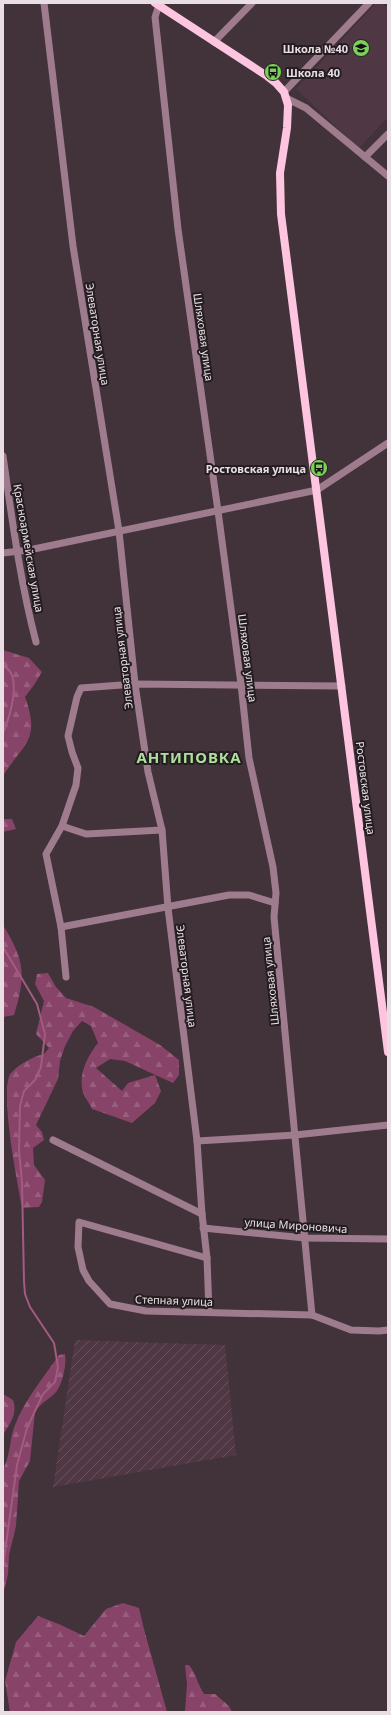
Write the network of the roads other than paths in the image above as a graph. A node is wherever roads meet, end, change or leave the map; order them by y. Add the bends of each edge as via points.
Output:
1 (44, 3) edge
2 (252, 3) edge
3 (369, 3) edge
4 (157, 4) edge
5 (214, 42) junction
6 (285, 95) junction
7 (388, 134) edge
8 (365, 157) junction
9 (388, 176) edge
10 (388, 443) edge
11 (3, 456) edge
12 (317, 490) junction
13 (218, 511) junction
14 (119, 531) junction
15 (17, 552) junction
16 (3, 553) edge
17 (36, 642) dead end
18 (135, 684) junction
19 (241, 684) junction
20 (342, 686) junction
21 (62, 826) junction
22 (162, 830) junction
23 (275, 902) junction
24 (168, 908) junction
25 (61, 927) junction
26 (66, 977) dead end
27 (388, 1052) edge
28 (388, 1125) edge
29 (296, 1134) junction
30 (53, 1140) dead end
31 (197, 1141) junction
32 (202, 1214) junction
33 (203, 1228) junction
34 (305, 1238) junction
35 (388, 1240) edge
36 (207, 1258) junction
37 (208, 1312) junction
38 (312, 1315) junction
39 (388, 1330) edge

1 - 14 street, Элеваторная улица via 73,246
2 - 5 street
3 - 6 street
4 - 5 main road
4 - 13 street, Шляховая улица via 155,17 178,229
5 - 6 main road via 267,76
6 - 8 street via 306,108
6 - 12 main road, Ростовская улица via 288,113 280,173 280,203
7 - 8 street
8 - 9 street
10 - 12 street
11 - 15 street, Красноармейская улица
12 - 13 street
12 - 20 main road, Ростовская улица
13 - 14 street
13 - 19 street, Шляховая улица
14 - 15 street
14 - 18 street, Элеваторная улица
15 - 16 street
15 - 17 street, Красноармейская улица
18 - 19 street
18 - 21 street via 85,687 78,692 68,736 78,768 76,785
18 - 22 street, Элеваторная улица via 148,772
19 - 20 street
19 - 23 street, Шляховая улица via 249,758 273,867
20 - 27 main road, Ростовская улица
21 - 22 street via 86,834
21 - 25 street via 48,849 46,859
22 - 24 street, Элеваторная улица
23 - 24 street via 249,896 229,895
23 - 29 street, Шляховая улица via 274,917
24 - 25 street
24 - 31 street, Элеваторная улица
25 - 26 street
28 - 29 street
29 - 31 street
29 - 34 street, Шляховая улица
30 - 32 street
31 - 32 street, Элеваторная улица
32 - 33 street, Элеваторная улица
33 - 34 street, улица Мироновича
33 - 36 street, Элеваторная улица
34 - 35 street, улица Мироновича
34 - 38 street, Шляховая улица
36 - 37 street, Элеваторная улица
36 - 37 street, Степная улица via 79,1222 78,1247 83,1270 89,1281 110,1304 131,1310
37 - 38 street, Степная улица
38 - 39 street, Степная улица via 351,1330

